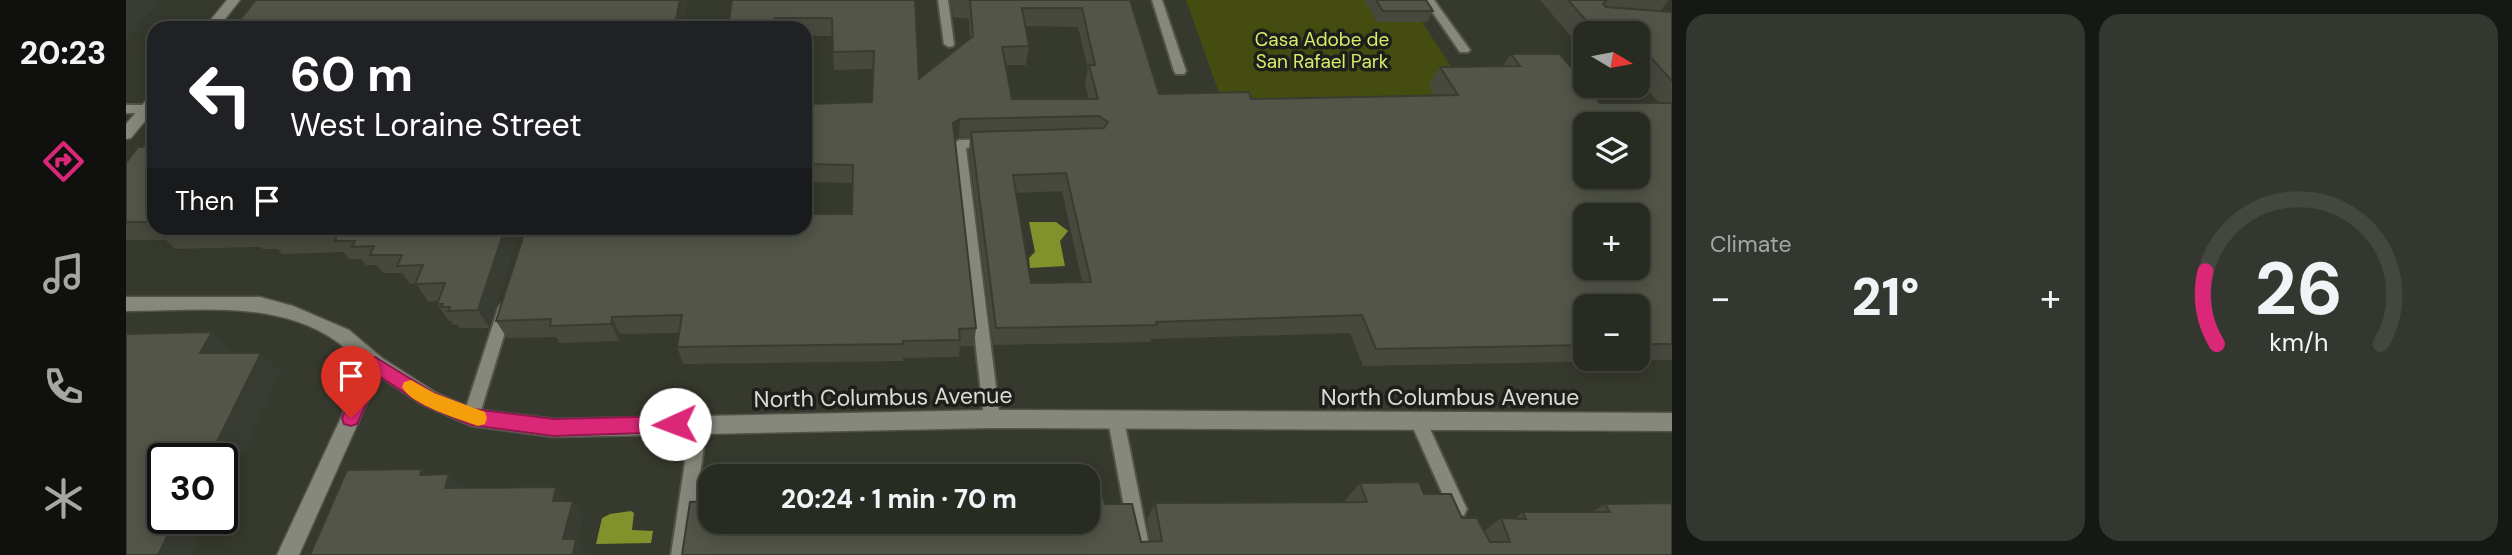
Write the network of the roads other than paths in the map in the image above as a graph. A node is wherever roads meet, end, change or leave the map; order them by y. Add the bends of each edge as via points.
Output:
1 (234, 0) edge
2 (943, 0) edge
3 (1157, 0) edge
4 (1429, 0) edge
5 (217, 21) edge
6 (949, 44) dead end
7 (1464, 50) dead end
8 (1180, 71) dead end
9 (147, 105) edge
10 (147, 108) edge
11 (126, 109) edge
12 (126, 135) edge
13 (1000, 143) edge
14 (510, 292) edge
15 (126, 304) edge
16 (375, 364) junction
17 (471, 417) junction
18 (992, 419) junction
19 (1116, 420) junction
20 (1418, 421) junction
21 (1672, 422) edge
22 (699, 423) junction
23 (1462, 520) edge
24 (288, 555) edge
25 (680, 555) edge
26 (1142, 555) edge

1 - 5 street
2 - 6 lane
3 - 8 lane
4 - 7 lane
9 - 11 lane
10 - 12 street
13 - 18 lane via 959,144
14 - 17 lane
15 - 16 street, North Columbus Avenue via 260,304 342,335
16 - 17 street, North Columbus Avenue via 428,398
16 - 24 street
17 - 22 street, North Columbus Avenue via 554,428
18 - 19 street, North Columbus Avenue
18 - 22 street, North Columbus Avenue
19 - 20 street, North Columbus Avenue
19 - 26 lane
20 - 21 street, North Columbus Avenue
20 - 23 lane
22 - 25 lane

